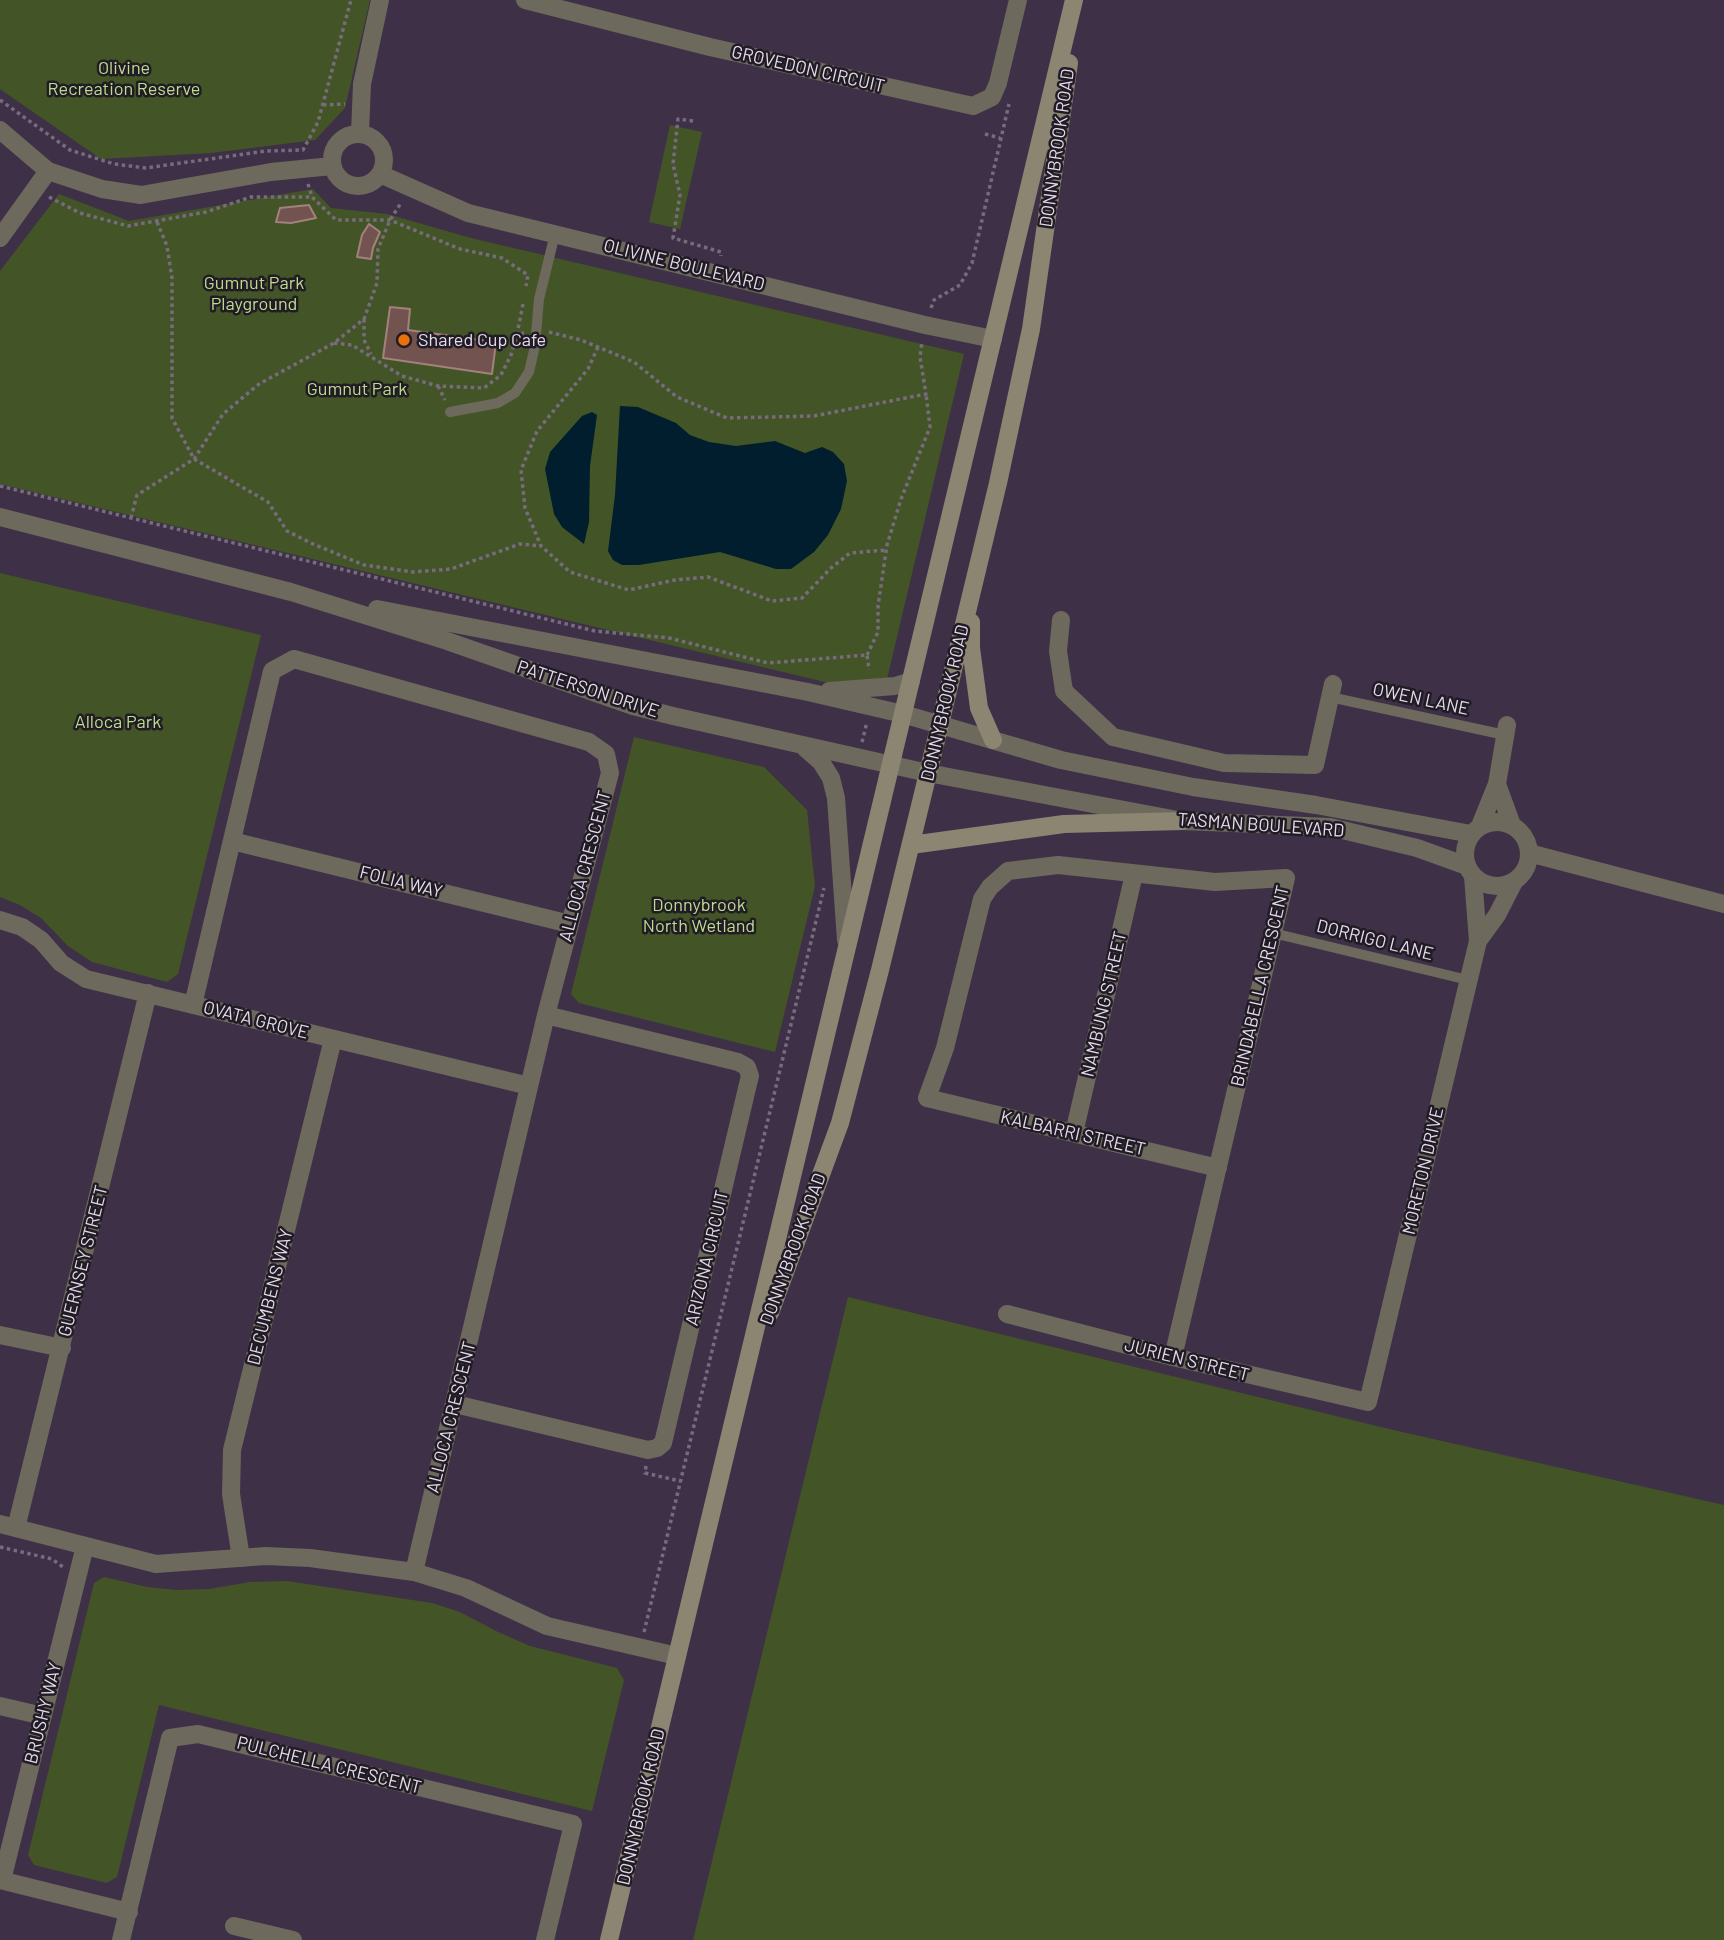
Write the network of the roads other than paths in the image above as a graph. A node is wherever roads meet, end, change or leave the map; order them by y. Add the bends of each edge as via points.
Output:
1 (380, 0) edge
2 (525, 0) edge
3 (1018, 0) edge
4 (1076, 0) edge
5 (590, 8) edge
6 (0, 130) edge
7 (360, 133) junction
8 (332, 166) junction
9 (48, 171) junction
10 (380, 174) junction
11 (555, 234) junction
12 (0, 238) edge
13 (993, 339) junction
14 (450, 412) dead end
15 (0, 517) edge
16 (291, 592) junction
17 (971, 594) junction
18 (1061, 620) dead end
19 (911, 681) junction
20 (1331, 690) joint
21 (808, 692) junction
22 (903, 714) junction
23 (940, 724) junction
24 (1506, 730) joint
25 (993, 740) junction
26 (802, 746) junction
27 (891, 765) junction
28 (928, 773) junction
29 (1497, 784) junction
30 (1183, 821) junction
31 (1512, 825) junction
32 (1476, 830) junction
33 (232, 841) junction
34 (911, 845) junction
35 (1529, 853) junction
36 (1470, 871) junction
37 (1134, 874) junction
38 (1514, 882) junction
39 (1724, 904) edge
40 (0, 920) edge
41 (570, 924) junction
42 (1273, 933) junction
43 (1478, 941) junction
44 (847, 950) junction
45 (1468, 980) junction
46 (148, 993) junction
47 (193, 1004) junction
48 (546, 1015) junction
49 (333, 1039) junction
50 (529, 1086) junction
51 (927, 1098) joint
52 (1074, 1133) junction
53 (1218, 1168) junction
54 (1007, 1314) dead end
55 (0, 1335) edge
56 (62, 1348) junction
57 (1173, 1357) junction
58 (742, 1388) junction
59 (1368, 1402) joint
60 (455, 1404) junction
61 (8, 1526) edge
62 (85, 1546) junction
63 (241, 1558) junction
64 (414, 1572) junction
65 (677, 1656) junction
66 (0, 1706) edge
67 (43, 1716) junction
68 (1, 1880) edge
69 (129, 1912) junction
70 (234, 1926) dead end
71 (121, 1940) edge
72 (293, 1940) edge
73 (545, 1940) edge
74 (609, 1940) edge

1 - 7 street via 362,84
2 - 5 street, GROVEDON CIRCUIT
3 - 5 street, GROVEDON CIRCUIT via 999,83 992,97 973,106 710,47
4 - 13 main road, DONNYBROOK ROAD
4 - 17 main road, DONNYBROOK ROAD via 1031,329
6 - 9 street
7 - 8 street via 339,140
7 - 10 street via 382,148
8 - 9 street via 141,195 102,189
8 - 10 street via 337,176 352,186 366,185
9 - 12 street
10 - 11 street, OLIVINE BOULEVARD via 468,213
11 - 13 street, OLIVINE BOULEVARD
11 - 14 lane via 539,299 529,372 515,393 498,403
13 - 19 main road, DONNYBROOK ROAD
15 - 16 street, PATTERSON DRIVE
16 - 21 street, PATTERSON DRIVE
16 - 26 street, PATTERSON DRIVE via 633,706
17 - 23 main road, DONNYBROOK ROAD
17 - 25 main road via 971,648 979,708
18 - 20 street via 1058,651 1064,691 1113,737 1224,763 1315,765
19 - 21 street
19 - 22 main road, DONNYBROOK ROAD
20 - 24 lane, OWEN LANE
21 - 22 street, PATTERSON DRIVE
22 - 23 street, PATTERSON DRIVE
22 - 27 main road, DONNYBROOK ROAD
23 - 25 street, TASMAN BOULEVARD
23 - 28 main road, DONNYBROOK ROAD
24 - 29 street
25 - 32 street, TASMAN BOULEVARD via 1061,760 1193,787
26 - 27 street, PATTERSON DRIVE
26 - 44 street via 821,762 836,798
27 - 28 street, TASMAN BOULEVARD
27 - 44 main road, DONNYBROOK ROAD
28 - 30 street, TASMAN BOULEVARD
28 - 34 main road, DONNYBROOK ROAD
29 - 31 street
29 - 32 street
30 - 34 main road via 1064,824
30 - 36 street, TASMAN BOULEVARD via 1331,827 1417,848
31 - 32 street via 1490,822
31 - 35 street via 1521,832
32 - 36 street via 1465,848
33 - 41 street, FOLIA WAY
33 - 41 street, ALLOCA CRESCENT via 272,671 295,659 589,742 606,754 610,773
33 - 47 street, ALLOCA CRESCENT
34 - 58 main road, DONNYBROOK ROAD via 840,1123
35 - 38 street via 1528,864
35 - 39 street
36 - 38 street via 1492,886
36 - 43 street, MORETON DRIVE
37 - 42 street, BRINDABELLA CRESCENT via 1215,882 1286,878
37 - 51 street, BRINDABELLA CRESCENT via 1058,865 1008,871 990,887 982,899 946,1048
37 - 52 street, NAMBUNG STREET
38 - 43 street, MORETON DRIVE
40 - 46 street, OVATA GROVE via 41,940 61,963 86,979
41 - 48 street, ALLOCA CRESCENT
42 - 45 lane, DORRIGO LANE
42 - 53 street, BRINDABELLA CRESCENT
43 - 45 street, MORETON DRIVE
44 - 58 main road, DONNYBROOK ROAD
45 - 59 street, MORETON DRIVE
46 - 47 street, OVATA GROVE
46 - 56 street, GUERNSEY STREET
47 - 49 street, OVATA GROVE
48 - 50 street, ALLOCA CRESCENT
48 - 60 street, ARIZONA CIRCUIT via 738,1062 747,1067 750,1076 663,1443 648,1450
49 - 50 street, OVATA GROVE
49 - 63 street, DECUMBENS WAY via 232,1450 231,1494
50 - 60 street, ALLOCA CRESCENT
51 - 52 street, KALBARRI STREET
52 - 53 street, KALBARRI STREET
53 - 57 street, BRINDABELLA CRESCENT
54 - 57 street, JURIEN STREET
55 - 56 street
56 - 61 street, GUERNSEY STREET
57 - 59 street, JURIEN STREET
58 - 65 main road, DONNYBROOK ROAD
60 - 64 street, ALLOCA CRESCENT
61 - 62 street
62 - 63 street via 156,1564
62 - 67 street, BRUSHY WAY
63 - 64 street via 310,1558
64 - 65 street via 466,1588 547,1626
65 - 74 main road, DONNYBROOK ROAD
66 - 67 street
67 - 68 street, BRUSHY WAY
68 - 69 street
69 - 71 street, PULCHELLA CRESCENT
69 - 73 street, PULCHELLA CRESCENT via 170,1738 198,1734 573,1824
70 - 72 street

